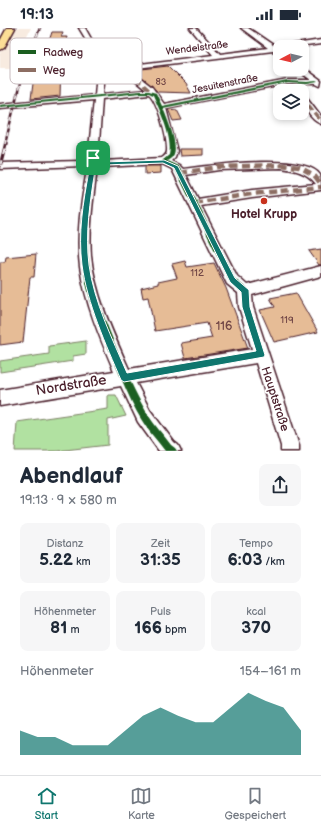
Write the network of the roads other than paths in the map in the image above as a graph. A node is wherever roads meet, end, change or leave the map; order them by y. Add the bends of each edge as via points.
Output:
1 (11, 28) edge
2 (82, 28) edge
3 (193, 28) edge
4 (244, 28) edge
5 (88, 38) edge
6 (321, 42) edge
7 (309, 44) edge
8 (273, 47) edge
9 (0, 48) edge
10 (273, 50) edge
11 (218, 56) junction
12 (142, 66) edge
13 (309, 76) edge
14 (288, 82) joint
15 (142, 83) edge
16 (319, 83) edge
17 (100, 84) edge
18 (153, 93) junction
19 (99, 96) junction
20 (0, 106) edge
21 (161, 107) junction
22 (309, 108) edge
23 (321, 121) edge
24 (164, 161) junction
25 (92, 164) junction
26 (0, 166) edge
27 (180, 173) junction
28 (321, 185) edge
29 (194, 203) junction
30 (321, 271) edge
31 (245, 290) junction
32 (261, 355) junction
33 (124, 377) junction
34 (0, 398) edge
35 (172, 451) edge
36 (290, 451) edge

1 - 9 main road
2 - 5 street
3 - 11 street
4 - 8 street
6 - 7 street
10 - 11 street, Wendelstraße
11 - 12 street, Wendelstraße
13 - 16 street
14 - 16 street, Jesuitenstraße
14 - 21 street, Jesuitenstraße
15 - 18 street
17 - 19 street
18 - 19 street
18 - 21 street
19 - 20 street
19 - 25 street
21 - 24 street via 172,152
22 - 23 street
24 - 25 street
24 - 27 street via 176,167
25 - 26 street
25 - 33 street via 85,212 86,265 101,320
27 - 28 street via 219,167 299,166 314,176
27 - 29 street
28 - 29 street
29 - 31 street via 232,280
30 - 31 street
31 - 32 street, Hauptstraße via 246,307
32 - 33 street, Nordstraße
32 - 36 street, Hauptstraße
33 - 34 street, Nordstraße
33 - 35 street via 145,418

